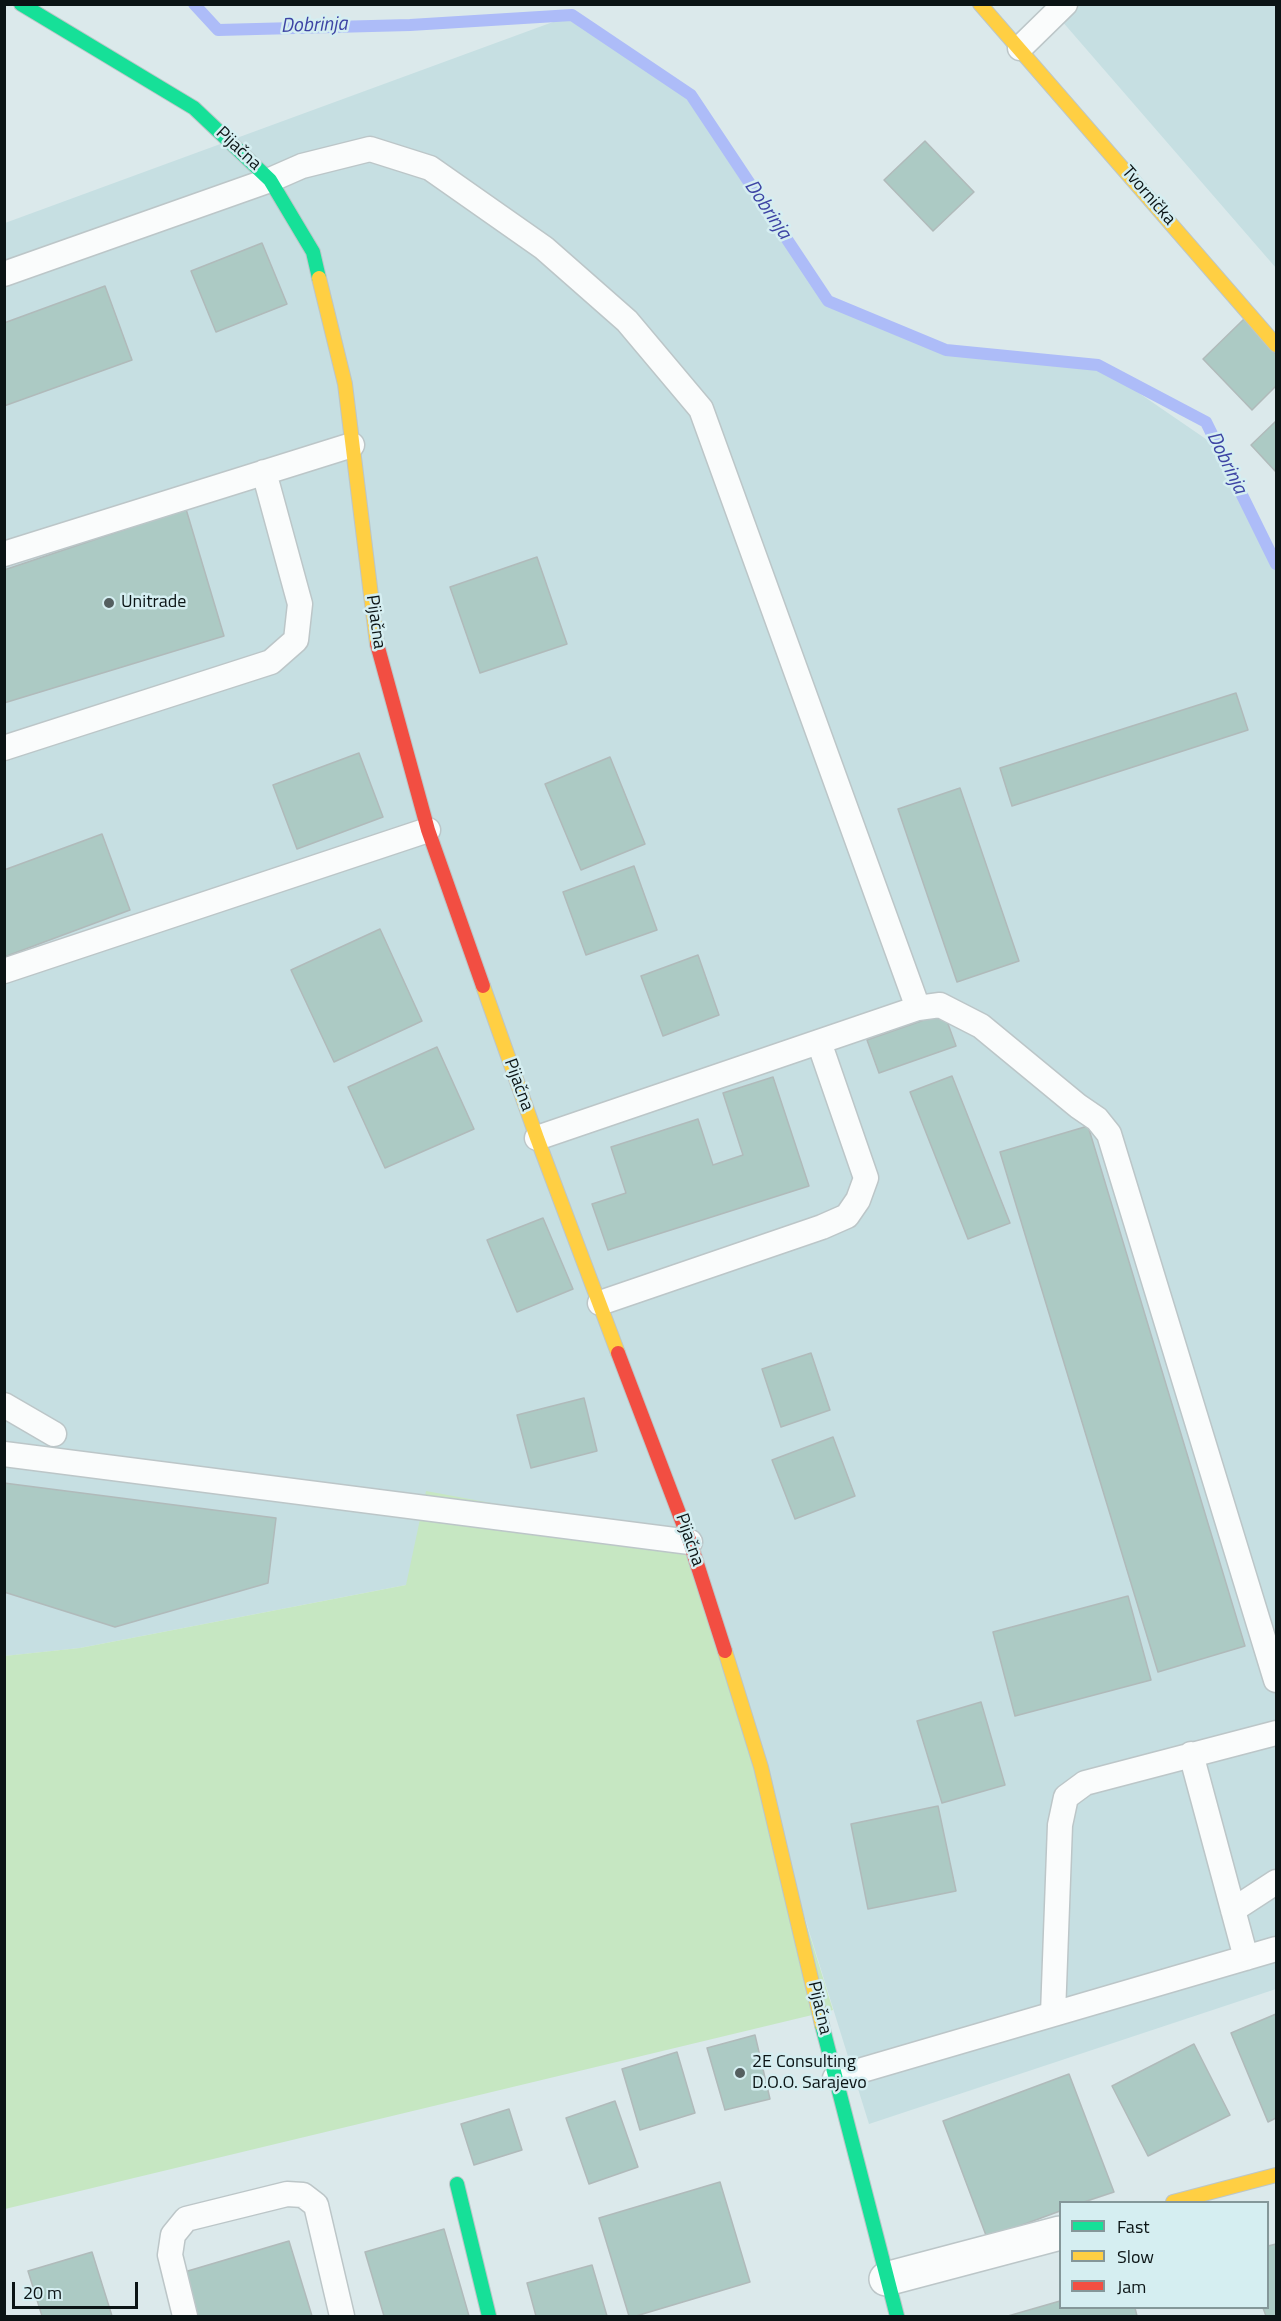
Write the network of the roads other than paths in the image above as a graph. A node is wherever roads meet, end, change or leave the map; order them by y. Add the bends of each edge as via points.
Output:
1 (21, 4) edge
2 (980, 4) edge
3 (1065, 4) edge
4 (1020, 48) junction
5 (270, 180) junction
6 (4, 274) edge
7 (1276, 345) edge
8 (352, 445) junction
9 (264, 472) junction
10 (4, 554) edge
11 (4, 748) edge
12 (428, 830) junction
13 (4, 971) edge
14 (918, 1008) junction
15 (819, 1042) junction
16 (537, 1138) junction
17 (600, 1303) junction
18 (4, 1406) edge
19 (54, 1434) dead end
20 (4, 1454) edge
21 (690, 1542) junction
22 (1276, 1680) edge
23 (1276, 1733) edge
24 (1191, 1754) junction
25 (1276, 1882) edge
26 (1233, 1910) junction
27 (1276, 1949) edge
28 (1246, 1958) junction
29 (1053, 2014) junction
30 (835, 2078) junction
31 (1276, 2175) edge
32 (457, 2184) dead end
33 (1177, 2201) edge
34 (1059, 2233) edge
35 (886, 2279) junction
36 (185, 2316) edge
37 (342, 2316) edge
38 (489, 2316) edge
39 (897, 2316) edge

1 - 5 street, Pijačna via 194,108
2 - 4 street, Tvornička
3 - 4 lane
4 - 7 street, Tvornička
5 - 6 lane
5 - 8 street, Pijačna via 313,252 345,384
5 - 14 lane via 302,166 370,149 430,168 544,248 627,321 701,410
8 - 9 lane
8 - 12 street, Pijačna via 378,651
9 - 10 lane
9 - 11 lane via 300,604 296,640 271,662
12 - 13 lane
12 - 16 street, Pijačna
14 - 15 lane
14 - 22 lane via 940,1005 981,1026 1097,1119 1109,1134
15 - 16 lane
15 - 17 lane via 866,1178 847,1216
16 - 17 street, Pijačna
17 - 21 street, Pijačna
18 - 19 lane
20 - 21 lane
21 - 30 street, Pijačna via 761,1767
23 - 24 lane
24 - 26 lane
24 - 29 lane via 1085,1783 1066,1797 1060,1825
25 - 26 lane
26 - 28 lane
27 - 28 lane
28 - 29 lane
29 - 30 lane
30 - 35 street, Pijačna
31 - 33 street
32 - 38 street
34 - 35 street
35 - 39 street, Pijačna
36 - 37 lane via 170,2254 173,2235 186,2218 287,2194 303,2195 316,2205

